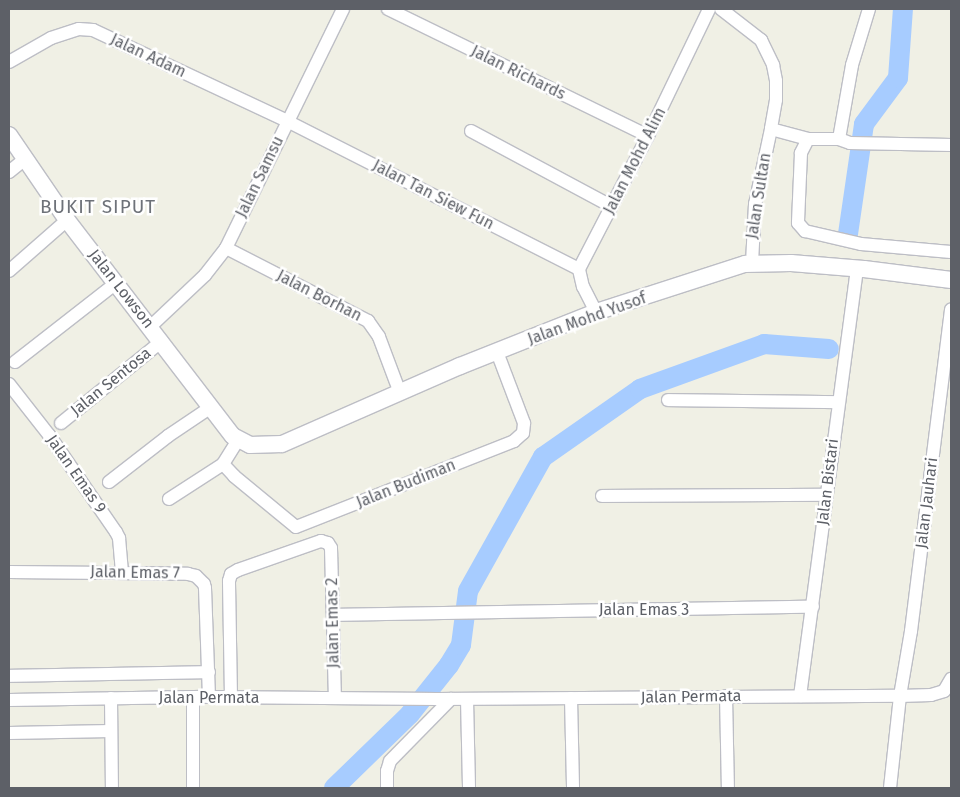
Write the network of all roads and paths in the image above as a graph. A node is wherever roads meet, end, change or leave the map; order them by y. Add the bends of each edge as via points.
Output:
1 (343, 9) edge
2 (388, 9) edge
3 (709, 9) edge
4 (721, 9) edge
5 (869, 9) edge
6 (9, 62) edge
7 (287, 121) junction
8 (771, 129) junction
9 (471, 131) dead end
10 (9, 135) edge
11 (648, 136) junction
12 (808, 139) junction
13 (844, 141) junction
14 (951, 145) edge
15 (25, 159) junction
16 (9, 172) edge
17 (612, 206) junction
18 (67, 220) junction
19 (226, 248) junction
20 (951, 252) edge
21 (752, 263) junction
22 (579, 269) junction
23 (857, 269) junction
24 (9, 271) edge
25 (951, 280) edge
26 (116, 283) junction
27 (951, 309) edge
28 (596, 312) junction
29 (150, 326) junction
30 (162, 342) junction
31 (497, 352) junction
32 (15, 362) dead end
33 (9, 384) edge
34 (400, 393) junction
35 (668, 400) dead end
36 (838, 402) junction
37 (211, 407) junction
38 (61, 423) dead end
39 (238, 440) junction
40 (223, 464) junction
41 (109, 482) dead end
42 (826, 495) junction
43 (602, 496) dead end
44 (169, 499) dead end
45 (9, 572) edge
46 (122, 573) junction
47 (813, 607) junction
48 (334, 615) junction
49 (209, 672) junction
50 (9, 676) edge
51 (951, 680) edge
52 (726, 696) junction
53 (800, 696) junction
54 (900, 696) junction
55 (194, 697) junction
56 (209, 697) junction
57 (231, 697) junction
58 (111, 698) junction
59 (335, 698) junction
60 (571, 698) junction
61 (451, 699) junction
62 (467, 699) junction
63 (9, 700) edge
64 (111, 732) junction
65 (9, 733) edge
66 (112, 788) edge
67 (194, 788) edge
68 (388, 788) edge
69 (469, 788) edge
70 (573, 788) edge
71 (728, 788) edge
72 (890, 788) edge

1 - 7 street, Jalan Samsu
2 - 11 street, Jalan Richards
3 - 11 street, Jalan Mohd Alim
4 - 8 street, Jalan Sultan via 753,32 768,52 776,81
5 - 13 street via 852,65
6 - 7 street, Jalan Adam via 51,38 79,29 92,30
7 - 19 street, Jalan Samsu
7 - 22 street, Jalan Tan Siew Fun
8 - 12 street, Jalan Sultan
8 - 21 street, Jalan Sultan via 755,204
9 - 17 street
10 - 15 street, Jalan Lowson
11 - 17 street, Jalan Mohd Alim
12 - 13 street, Jalan Sultan
12 - 20 street via 801,152 798,223 805,231 861,244
13 - 14 street, Jalan Sultan
15 - 16 street
15 - 18 street, Jalan Lowson
17 - 22 street, Jalan Mohd Alim
18 - 24 street
18 - 26 street, Jalan Lowson
19 - 29 street, Jalan Samsu via 205,275
19 - 34 street, Jalan Borhan via 368,321 379,337
21 - 23 street, Jalan Mohd Yusof
21 - 28 street, Jalan Mohd Yusof
22 - 28 street via 582,287
23 - 25 street, Jalan Mohd Yusof
23 - 36 street, Jalan Bistari
26 - 29 street, Jalan Lowson
26 - 32 street
27 - 54 street, Jalan Jauhari
28 - 31 street, Jalan Mohd Yusof
29 - 30 street, Jalan Lowson
30 - 37 street, Jalan Lowson
30 - 38 street, Jalan Sentosa
31 - 34 street, Jalan Mohd Yusof
31 - 40 street, Jalan Budiman via 524,422 523,433 514,441 296,527
33 - 46 street, Jalan Emas 9 via 49,435 116,532
34 - 39 street, Jalan Mohd Yusof via 282,444 258,446
35 - 36 street
36 - 42 street, Jalan Bistari
37 - 39 street, Jalan Lowson
37 - 41 street
39 - 40 street
40 - 44 street
42 - 43 street
42 - 47 street, Jalan Bistari
45 - 46 street, Jalan Emas 7
46 - 49 street, Jalan Emas 7 via 188,574 196,576 204,584
47 - 48 street, Jalan Emas 3
47 - 53 street, Jalan Bistari
48 - 57 street, Jalan Emas 2 via 331,548 328,543 321,541 231,574
48 - 59 street, Jalan Emas 2
49 - 50 street
49 - 56 street, Jalan Emas 7
51 - 54 street, Jalan Permata via 944,691 931,695
52 - 53 street, Jalan Permata
52 - 60 street, Jalan Permata
52 - 71 street
53 - 54 street, Jalan Permata
54 - 72 street, Jalan Jauhari
55 - 56 street, Jalan Permata
55 - 58 street, Jalan Permata
55 - 67 street
56 - 57 street, Jalan Permata
57 - 59 street, Jalan Permata
58 - 63 street, Jalan Permata
58 - 64 street
59 - 61 street, Jalan Permata
60 - 62 street, Jalan Permata
60 - 70 street
61 - 62 street, Jalan Permata
61 - 68 street via 390,762
62 - 69 street
64 - 65 street
64 - 66 street

